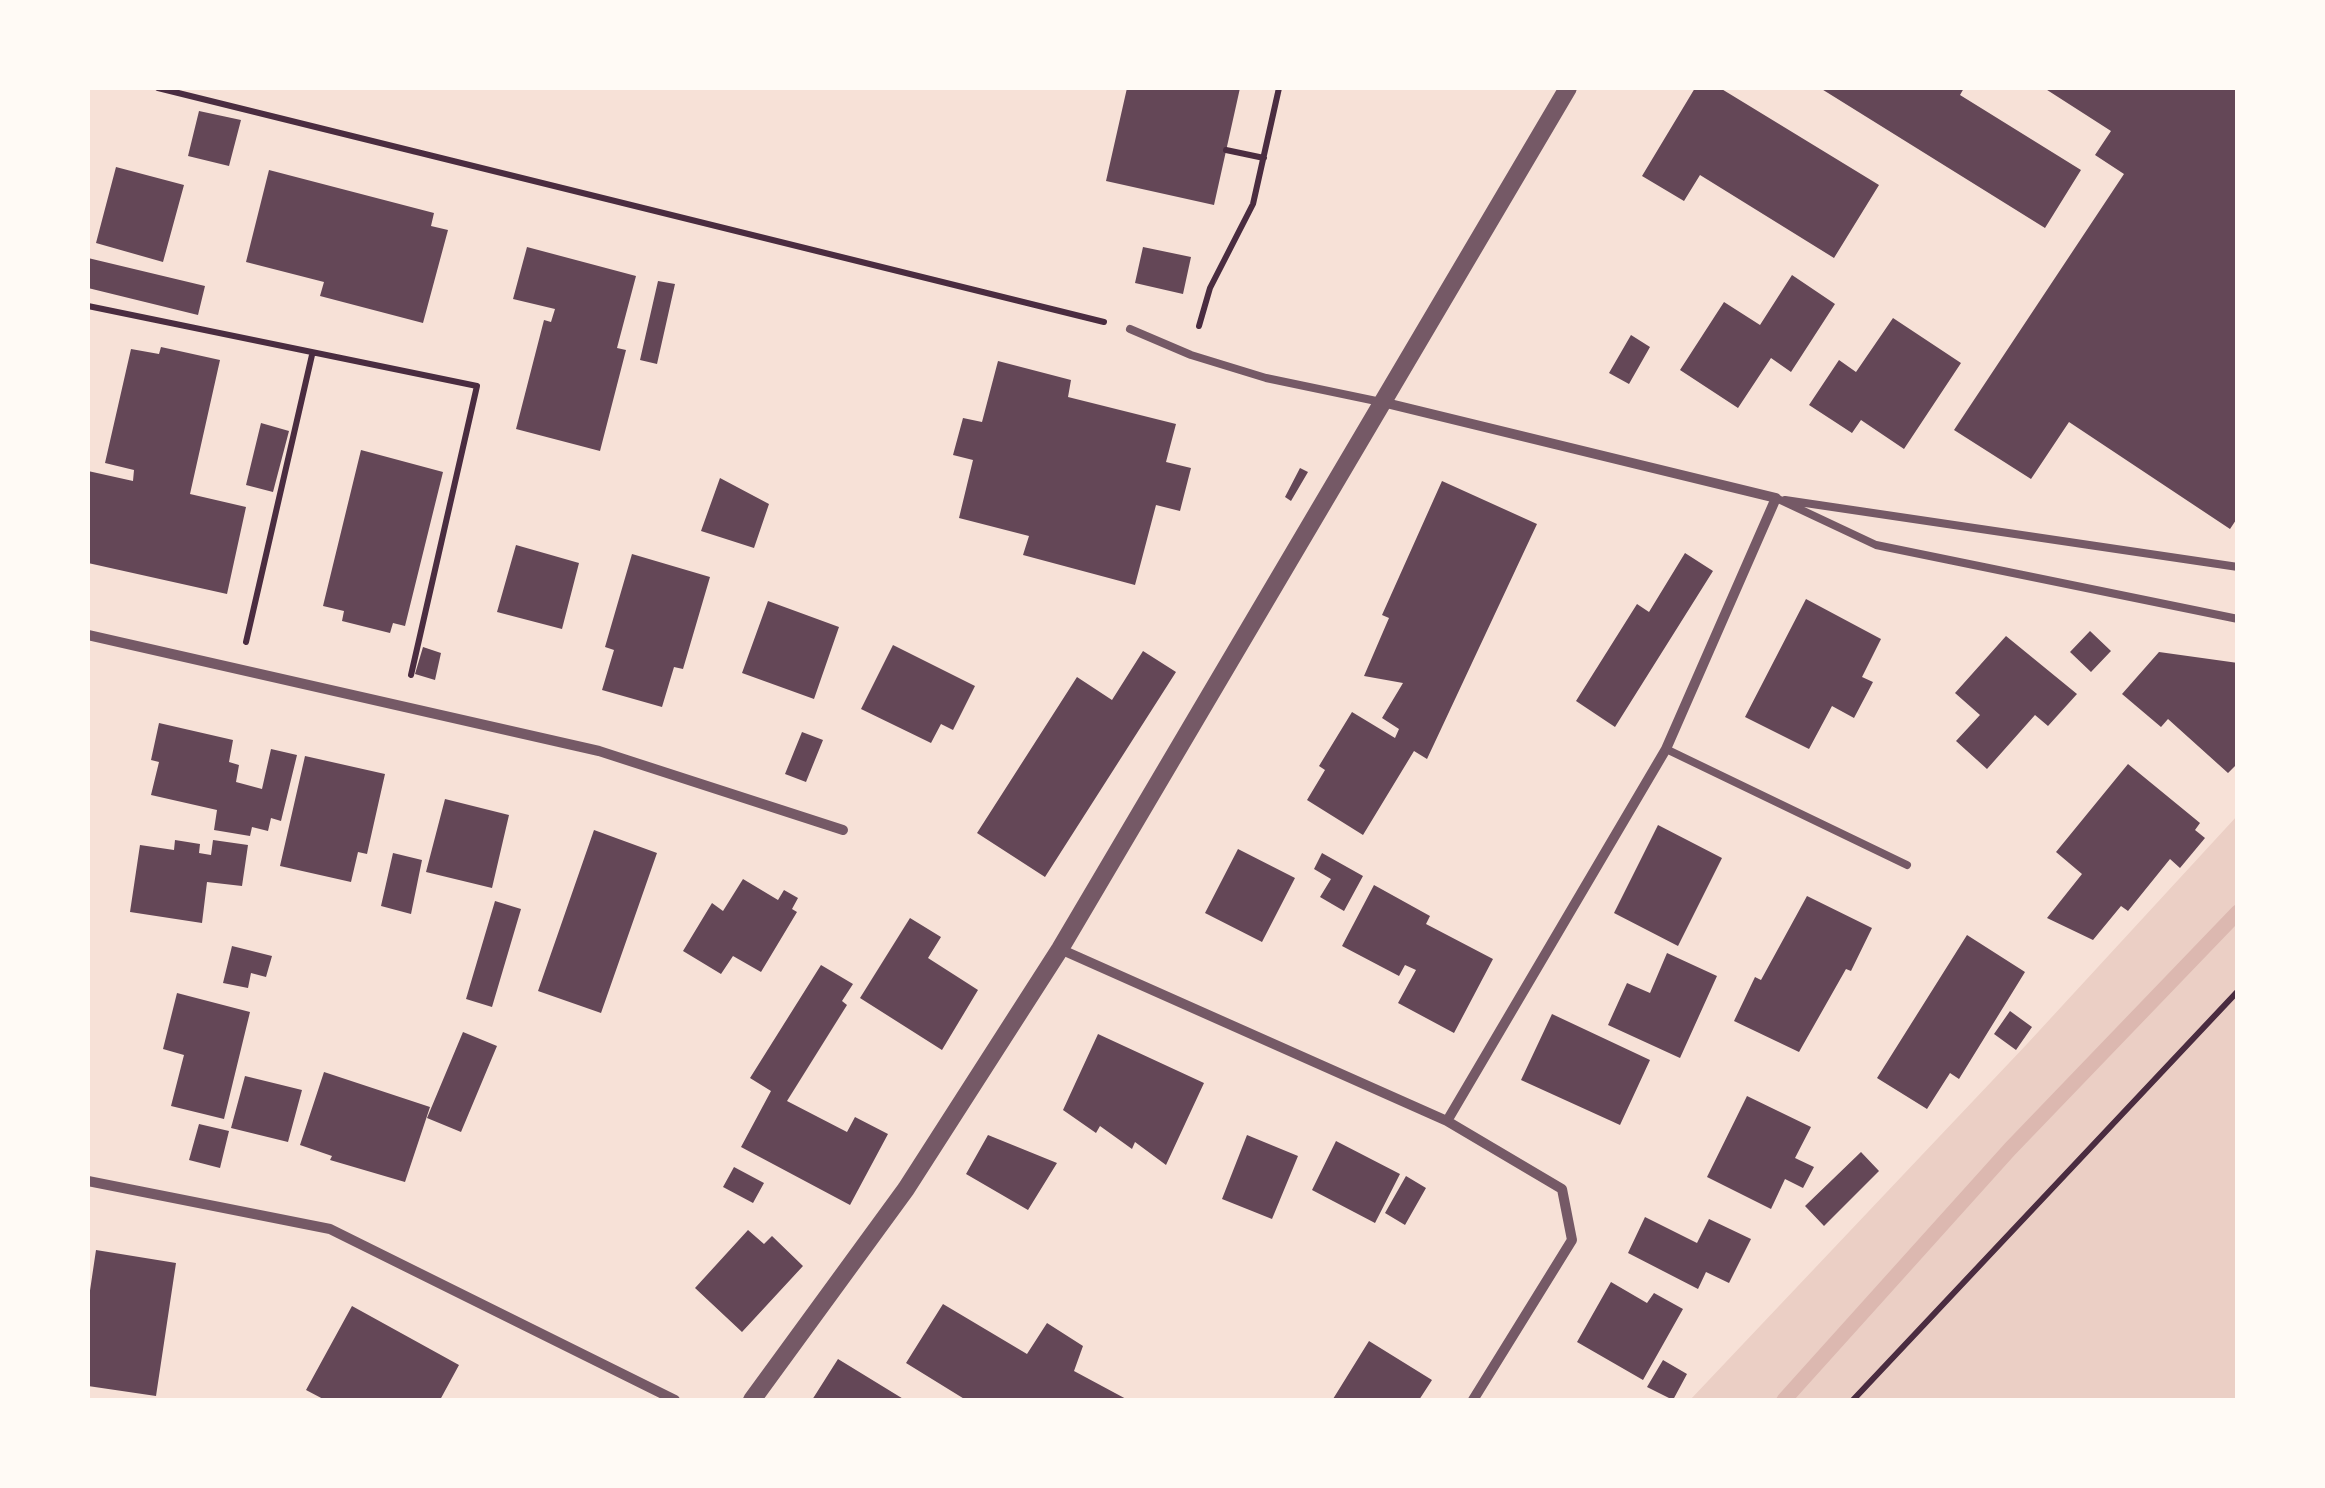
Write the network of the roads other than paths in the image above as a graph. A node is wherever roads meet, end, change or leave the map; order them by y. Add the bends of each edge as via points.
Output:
1 (1568, 88) edge
2 (1130, 328) road end
3 (1380, 402) junction
4 (1776, 498) junction
5 (2238, 566) edge
6 (2238, 618) edge
7 (88, 635) edge
8 (1666, 749) junction
9 (843, 830) dead end
10 (1907, 865) dead end
11 (1060, 949) junction
12 (1447, 1121) junction
13 (88, 1181) edge
14 (674, 1400) edge
15 (752, 1400) edge
16 (1473, 1400) edge

1 - 3 street
2 - 3 lane via 1266,378
3 - 4 street
3 - 11 street
4 - 5 lane
4 - 6 lane via 1876,546
4 - 8 street
7 - 9 street via 599,751
8 - 10 lane
8 - 12 street
11 - 12 street
11 - 15 street via 906,1189
12 - 16 street via 1562,1189 1572,1240
13 - 14 street via 330,1229

